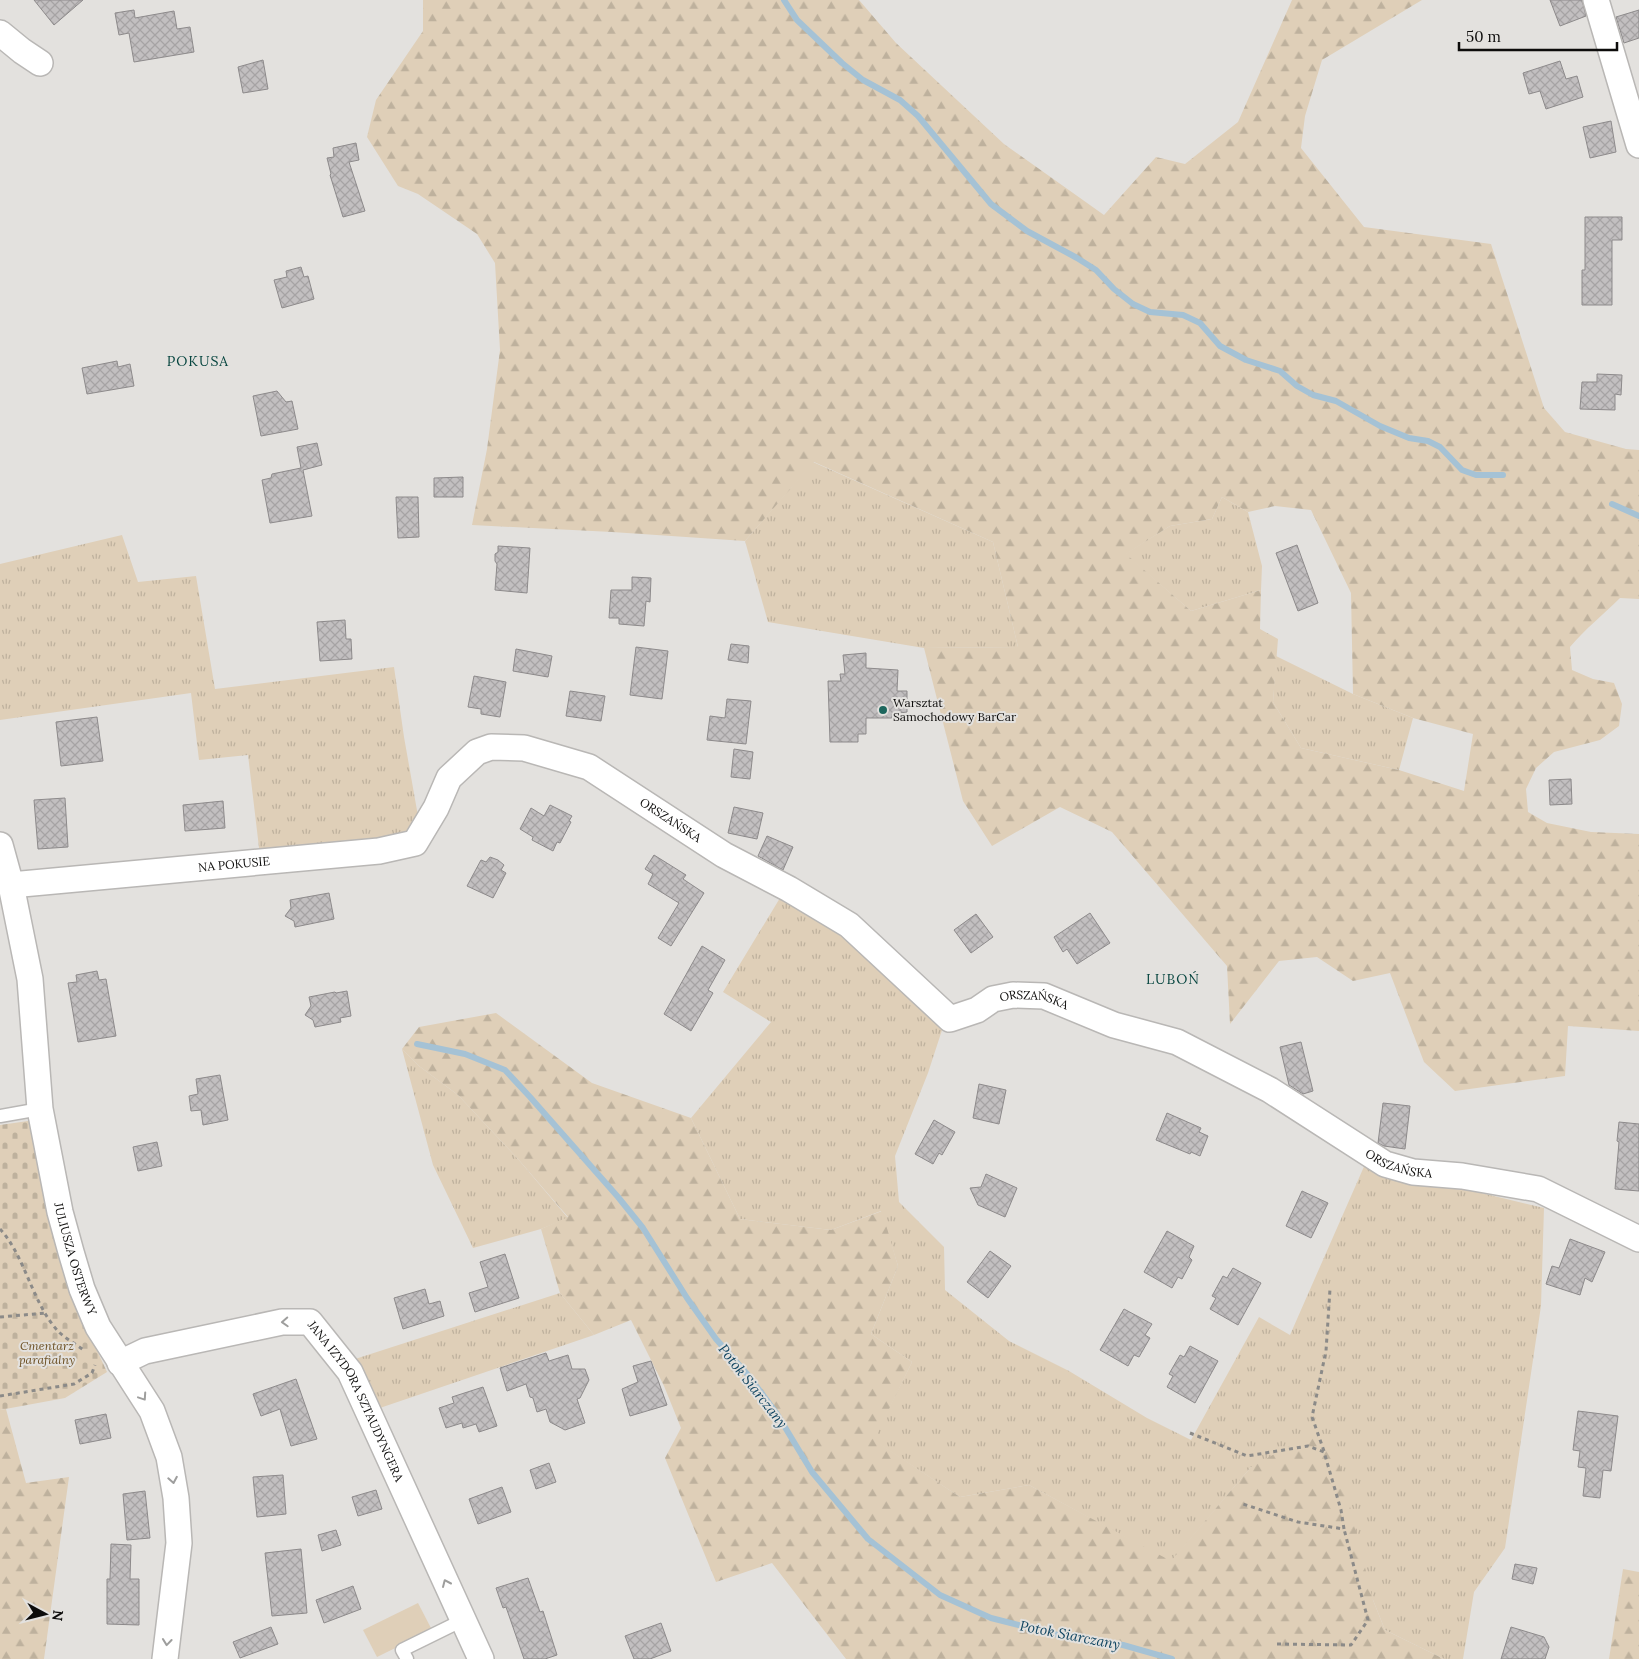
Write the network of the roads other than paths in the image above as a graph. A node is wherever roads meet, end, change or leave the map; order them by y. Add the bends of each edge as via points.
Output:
1 (1596, 0) edge
2 (0, 33) edge
3 (40, 63) dead end
4 (1639, 145) edge
5 (436, 808) joint
6 (0, 845) edge
7 (11, 885) junction
8 (40, 1110) junction
9 (0, 1116) edge
10 (1639, 1239) edge
11 (108, 1364) junction
12 (463, 1620) junction
13 (166, 1659) edge
14 (407, 1659) edge
15 (480, 1659) edge

1 - 4 street
2 - 3 street
5 - 7 street, NA POKUSIE via 415,843 380,851
5 - 10 street, ORSZAŃSKA via 449,778 478,752 491,747 524,748 589,767 724,856 789,889 849,925 950,1019 977,1010 993,999 1013,994 1044,996 1114,1025 1177,1042 1270,1090 1385,1164 1413,1172 1462,1176 1538,1189
6 - 7 street, JULIUSZA OSTERWY
7 - 8 street, JULIUSZA OSTERWY via 30,979
8 - 9 lane
8 - 11 street, JULIUSZA OSTERWY via 60,1212
12 -> 11 street, JANA IZYDORA SZTAUDYNGERA via 350,1372 310,1322 282,1322 145,1350
11 -> 13 street, JULIUSZA OSTERWY via 152,1411 169,1457 179,1543
12 - 14 lane via 402,1650
12 - 15 street, JANA IZYDORA SZTAUDYNGERA

